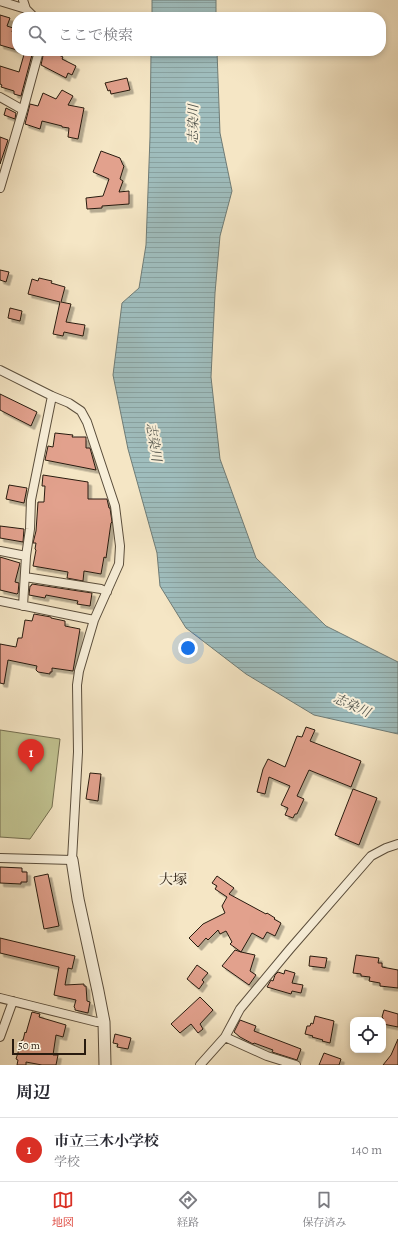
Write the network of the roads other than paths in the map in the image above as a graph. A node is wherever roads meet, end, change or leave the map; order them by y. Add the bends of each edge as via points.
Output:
1 (23, 0) edge
2 (0, 1) edge
3 (26, 9) junction
4 (29, 12) edge
5 (38, 56) edge
6 (0, 97) edge
7 (23, 110) junction
8 (0, 188) edge
9 (0, 370) edge
10 (52, 396) junction
11 (0, 551) edge
12 (26, 556) junction
13 (25, 577) junction
14 (107, 592) junction
15 (0, 601) edge
16 (23, 606) junction
17 (94, 620) junction
18 (398, 844) edge
19 (0, 858) edge
20 (72, 860) junction
21 (0, 998) edge
22 (13, 1001) junction
23 (104, 1022) junction
24 (0, 1037) edge
25 (225, 1037) junction
26 (105, 1065) edge
27 (200, 1065) edge
28 (296, 1065) edge

1 - 3 street
2 - 3 street
3 - 4 street
5 - 7 street
6 - 7 street
7 - 8 street
9 - 10 street
10 - 12 street via 31,500
10 - 14 street via 81,411 115,506 120,544 119,564
11 - 12 street
12 - 13 street
13 - 14 street
13 - 16 street
14 - 17 street
15 - 16 street
16 - 17 street
17 - 20 street via 77,685 78,752
18 - 25 street via 372,856 240,1010
19 - 20 street
20 - 23 street
21 - 22 street
22 - 23 street
22 - 24 street
23 - 26 street
25 - 27 street
25 - 28 street via 267,1056

